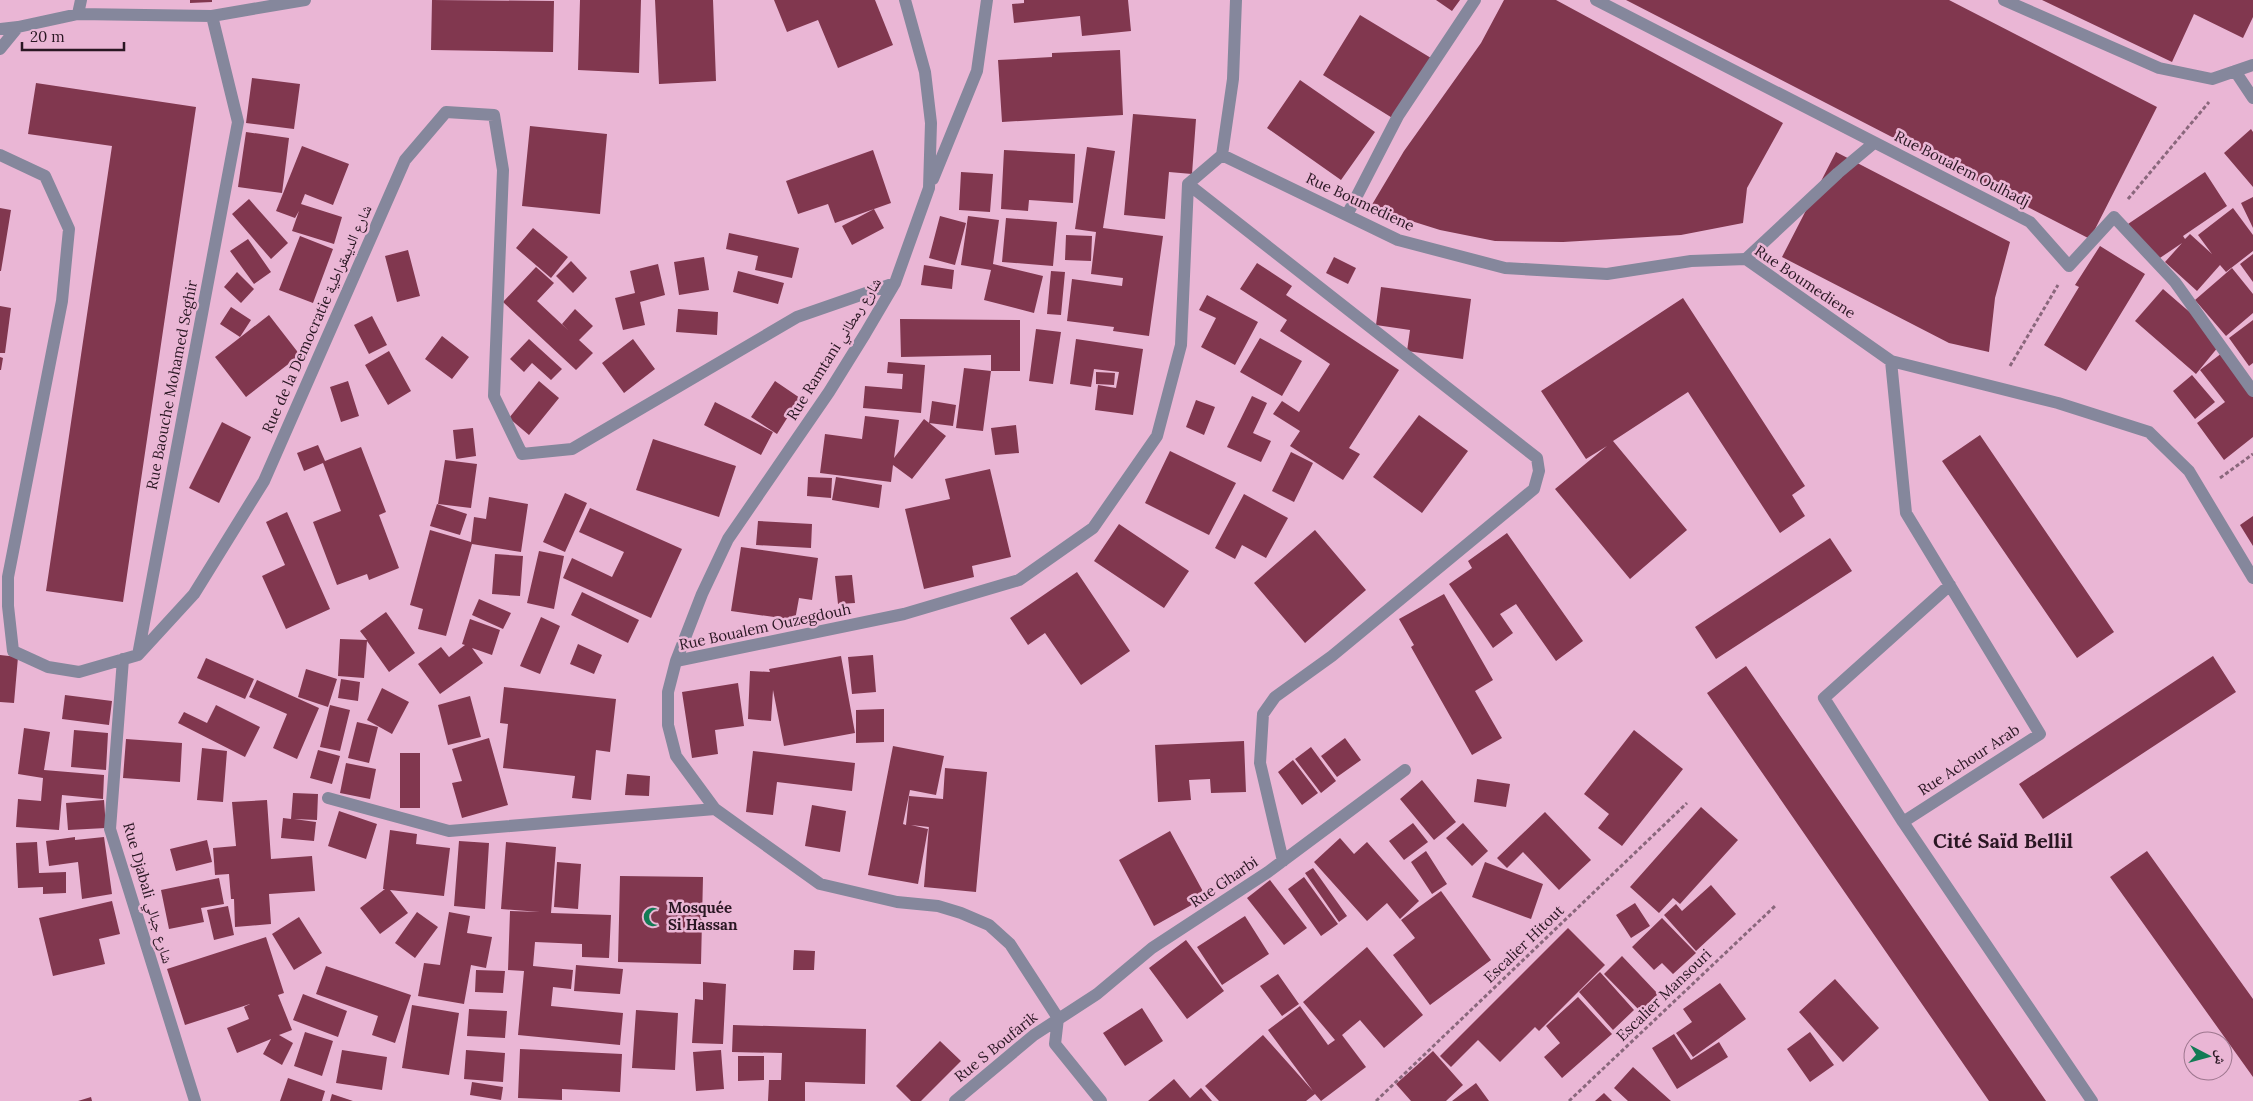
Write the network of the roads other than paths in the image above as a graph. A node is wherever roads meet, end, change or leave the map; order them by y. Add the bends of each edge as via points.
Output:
1 (81, 0) edge
2 (305, 0) edge
3 (905, 0) edge
4 (987, 0) edge
5 (1236, 0) edge
6 (1475, 0) edge
7 (1596, 0) edge
8 (2004, 0) edge
9 (78, 14) junction
10 (212, 16) junction
11 (18, 27) junction
12 (0, 29) edge
13 (0, 50) edge
14 (2253, 65) edge
15 (2235, 71) junction
16 (2253, 98) edge
17 (1874, 143) junction
18 (0, 155) edge
19 (1222, 155) junction
20 (1188, 184) junction
21 (929, 188) junction
22 (1346, 215) junction
23 (1746, 259) junction
24 (894, 283) junction
25 (1891, 361) junction
26 (2253, 390) edge
27 (2253, 578) edge
28 (1950, 585) junction
29 (138, 655) junction
30 (123, 659) junction
31 (676, 661) junction
32 (1405, 770) dead end
33 (328, 798) dead end
34 (715, 809) junction
35 (1903, 822) junction
36 (1283, 861) junction
37 (1058, 1018) junction
38 (1034, 1035) junction
39 (1055, 1044) junction
40 (196, 1101) edge
41 (955, 1101) edge
42 (1101, 1101) edge
43 (2092, 1101) edge

1 - 9 street
2 - 10 street
3 - 21 street, Rue Ramtani شارع رمطاني via 925,72 931,123
4 - 21 street via 977,71
5 - 19 street via 1234,78
6 - 22 street via 1398,116
7 - 17 street, Rue Boualem Oulhadj
8 - 15 street via 2158,68 2212,79
9 - 10 street
9 - 11 street
10 - 29 street, Rue Baouche Mohamed Seghir via 238,122
11 - 12 street
11 - 13 street
14 - 15 street
15 - 16 street
17 - 23 street
17 - 26 street, Rue Boualem Oulhadj via 2030,222 2069,266 2114,216 2176,282
18 - 30 street via 45,176 69,229 62,301 8,577 13,651 48,667 79,672
19 - 20 street
19 - 22 street, Rue Boumediene
20 - 31 street, Rue Boualem Ouzegdouh via 1181,346 1156,436 1093,528 1019,580 904,614
20 - 36 street via 1537,458 1539,471 1534,489 1332,656 1275,697 1263,714 1260,763
21 - 24 street, Rue Ramtani شارع رمطاني
22 - 23 street, Rue Boumediene via 1398,240 1505,268 1607,274 1691,261
23 - 25 street, Rue Boumediene
24 - 29 street, Rue de la Democratie شارع الديمقراطية via 797,317 572,449 522,454 494,396 503,170 494,115 446,112 406,160 264,481 194,594
24 - 31 street, Rue Ramtani شارع رمطاني via 829,392 728,539
25 - 27 street, Rue Boumediene via 2058,403 2149,432 2189,471
25 - 28 street, Rue Achour Arab via 1906,513
28 - 35 street via 1824,698
28 - 35 street, Rue Achour Arab via 2040,734
29 - 30 street
30 - 40 street, Rue Djabali شارع جبالي via 110,829
31 - 34 street, Rue Boualem Ouzegdouh via 668,692 668,725 676,756
32 - 36 street, Rue Gharbi
33 - 34 street via 449,832
34 - 37 street, Rue Boualem Ouzegdouh via 820,884 897,902 938,906 989,925 1010,944
35 - 43 street
36 - 37 street, Rue Gharbi via 1152,948 1097,994
37 - 38 street, Rue S Boufarik
37 - 39 street
38 - 39 street
38 - 41 street, Rue S Boufarik
39 - 42 street

